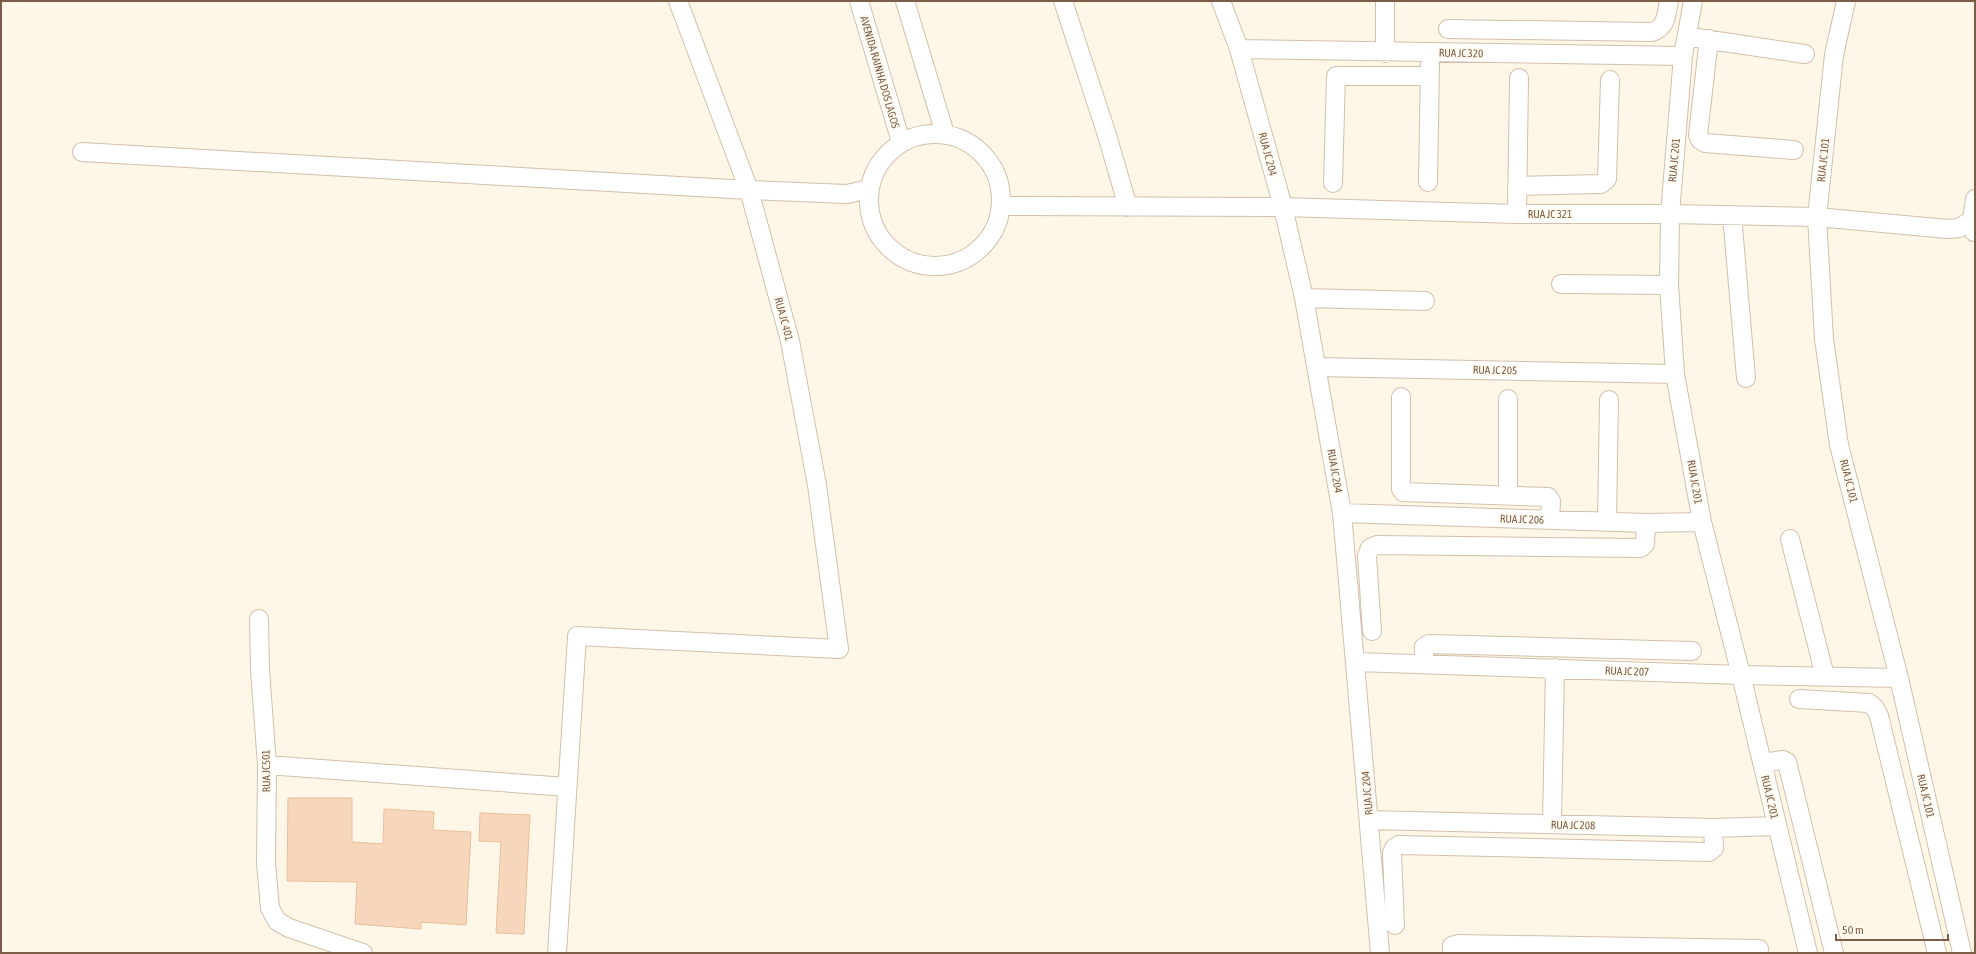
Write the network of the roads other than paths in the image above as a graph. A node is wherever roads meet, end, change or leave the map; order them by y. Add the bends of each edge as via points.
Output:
1 (678, 1) edge
2 (859, 1) edge
3 (905, 1) edge
4 (1063, 1) edge
5 (1221, 1) edge
6 (1385, 1) edge
7 (1668, 1) edge
8 (1694, 1) edge
9 (1846, 1) edge
10 (1687, 36) junction
11 (1709, 39) junction
12 (1239, 50) junction
13 (1385, 53) junction
14 (1430, 53) junction
15 (1462, 54) junction
16 (1805, 54) dead end
17 (1683, 56) junction
18 (1429, 76) junction
19 (1518, 78) dead end
20 (1610, 80) dead end
21 (945, 134) junction
22 (901, 142) junction
23 (1794, 150) dead end
24 (82, 152) dead end
25 (1428, 182) dead end
26 (1333, 183) dead end
27 (1517, 186) junction
28 (869, 189) junction
29 (749, 190) junction
30 (1975, 199) edge
31 (1001, 206) junction
32 (1128, 206) junction
33 (1283, 207) junction
34 (1517, 214) junction
35 (1670, 214) junction
36 (1732, 216) junction
37 (1817, 216) junction
38 (1973, 226) edge
39 (1561, 284) dead end
40 (1669, 285) junction
41 (1304, 298) junction
42 (1425, 301) dead end
43 (1316, 366) junction
44 (1675, 374) junction
45 (1746, 378) dead end
46 (1401, 397) dead end
47 (1508, 399) dead end
48 (1609, 400) dead end
49 (1508, 495) junction
50 (1342, 513) junction
51 (1550, 520) junction
52 (1607, 522) junction
53 (1702, 522) junction
54 (1646, 523) junction
55 (1790, 539) dead end
56 (258, 619) dead end
57 (1372, 631) dead end
58 (1692, 651) dead end
59 (1356, 662) junction
60 (1424, 664) junction
61 (1555, 668) junction
62 (1741, 675) junction
63 (1825, 676) junction
64 (1898, 678) junction
65 (1799, 699) dead end
66 (1762, 763) junction
67 (268, 765) junction
68 (566, 787) junction
69 (1369, 820) junction
70 (1552, 824) junction
71 (1777, 826) junction
72 (1714, 828) junction
73 (1395, 925) dead end
74 (1760, 949) dead end
75 (363, 953) edge
76 (557, 953) edge
77 (1380, 953) edge
78 (1452, 953) edge
79 (1808, 953) edge
80 (1834, 953) edge
81 (1937, 953) edge
82 (1962, 953) edge

1 - 29 street, RUA JC 401
2 - 22 street, AVENIDA RAINHA DOS LAGOS
3 - 21 street
4 - 32 street
5 - 12 street, RUA JC 204
6 - 13 street
7 - 15 street via 1664,24 1652,32 1455,29
8 - 10 street, RUA JC 201
9 - 37 street, RUA JC 101 via 1834,55
10 - 11 street
10 - 17 street, RUA JC 201
11 - 16 street
11 - 23 street via 1698,135 1700,140
12 - 13 street, RUA JC 320
12 - 33 street, RUA JC 204
13 - 14 street, RUA JC 320
14 - 15 street, RUA JC 320
14 - 18 street
15 - 17 street, RUA JC 320
17 - 35 street, RUA JC 201
18 - 25 street
18 - 26 street via 1336,76
19 - 27 street
20 - 27 street via 1605,183
21 - 22 street, AVENIDA RAINHA DOS LAGOS via 922,134
21 - 31 street, AVENIDA RAINHA DOS LAGOS via 970,142 989,160 1000,184
22 - 28 street, AVENIDA RAINHA DOS LAGOS via 880,162
24 - 29 street
27 - 34 street
28 - 29 street via 847,194
28 - 31 street, AVENIDA RAINHA DOS LAGOS via 871,218 884,244 907,261 936,267 956,264 975,254 992,234
29 - 68 street, RUA JC 401 via 790,341 817,485 839,649 577,636
30 - 38 street
31 - 32 street, RUA JC 321
32 - 33 street, RUA JC 321
33 - 34 street, RUA JC 321
33 - 41 street, RUA JC 204
34 - 35 street, RUA JC 321
35 - 36 street, RUA JC 321
35 - 40 street, RUA JC 201
36 - 37 street, RUA JC 321
36 - 45 street
37 - 38 street, RUA JC 321 via 1948,229
37 - 64 street, RUA JC 101 via 1824,339 1839,445
39 - 40 street
40 - 44 street, RUA JC 201
41 - 42 street
41 - 43 street, RUA JC 204
43 - 44 street, RUA JC 205
43 - 50 street, RUA JC 204
44 - 53 street, RUA JC 201
46 - 49 street via 1403,492
47 - 49 street
48 - 52 street
49 - 51 street via 1550,498
50 - 51 street, RUA JC 206
50 - 59 street, RUA JC 204
51 - 52 street, RUA JC 206
52 - 54 street, RUA JC 206
53 - 54 street, RUA JC 206
53 - 62 street, RUA JC 201
54 - 57 street via 1645,544 1641,548 1377,545 1370,548 1367,556
55 - 63 street
56 - 67 street, RUA JC501
58 - 60 street via 1429,644 1424,647
59 - 60 street, RUA JC 207
59 - 69 street, RUA JC 204
60 - 61 street, RUA JC 207
61 - 62 street, RUA JC 207
61 - 70 street
62 - 63 street, RUA JC 207
62 - 66 street, RUA JC 201
63 - 64 street, RUA JC 207
64 - 82 street, RUA JC 101
65 - 81 street via 1869,703 1875,708
66 - 71 street, RUA JC 201
66 - 80 street via 1782,760 1787,762
67 - 68 street
67 - 75 street, RUA JC501 via 266,863 270,908 277,922
68 - 76 street
69 - 70 street, RUA JC 208
69 - 77 street, RUA JC 204
70 - 72 street, RUA JC 208
71 - 72 street, RUA JC 208
71 - 79 street, RUA JC 201
72 - 73 street via 1714,848 1710,852 1399,845 1392,853
74 - 78 street via 1458,944 1452,946

